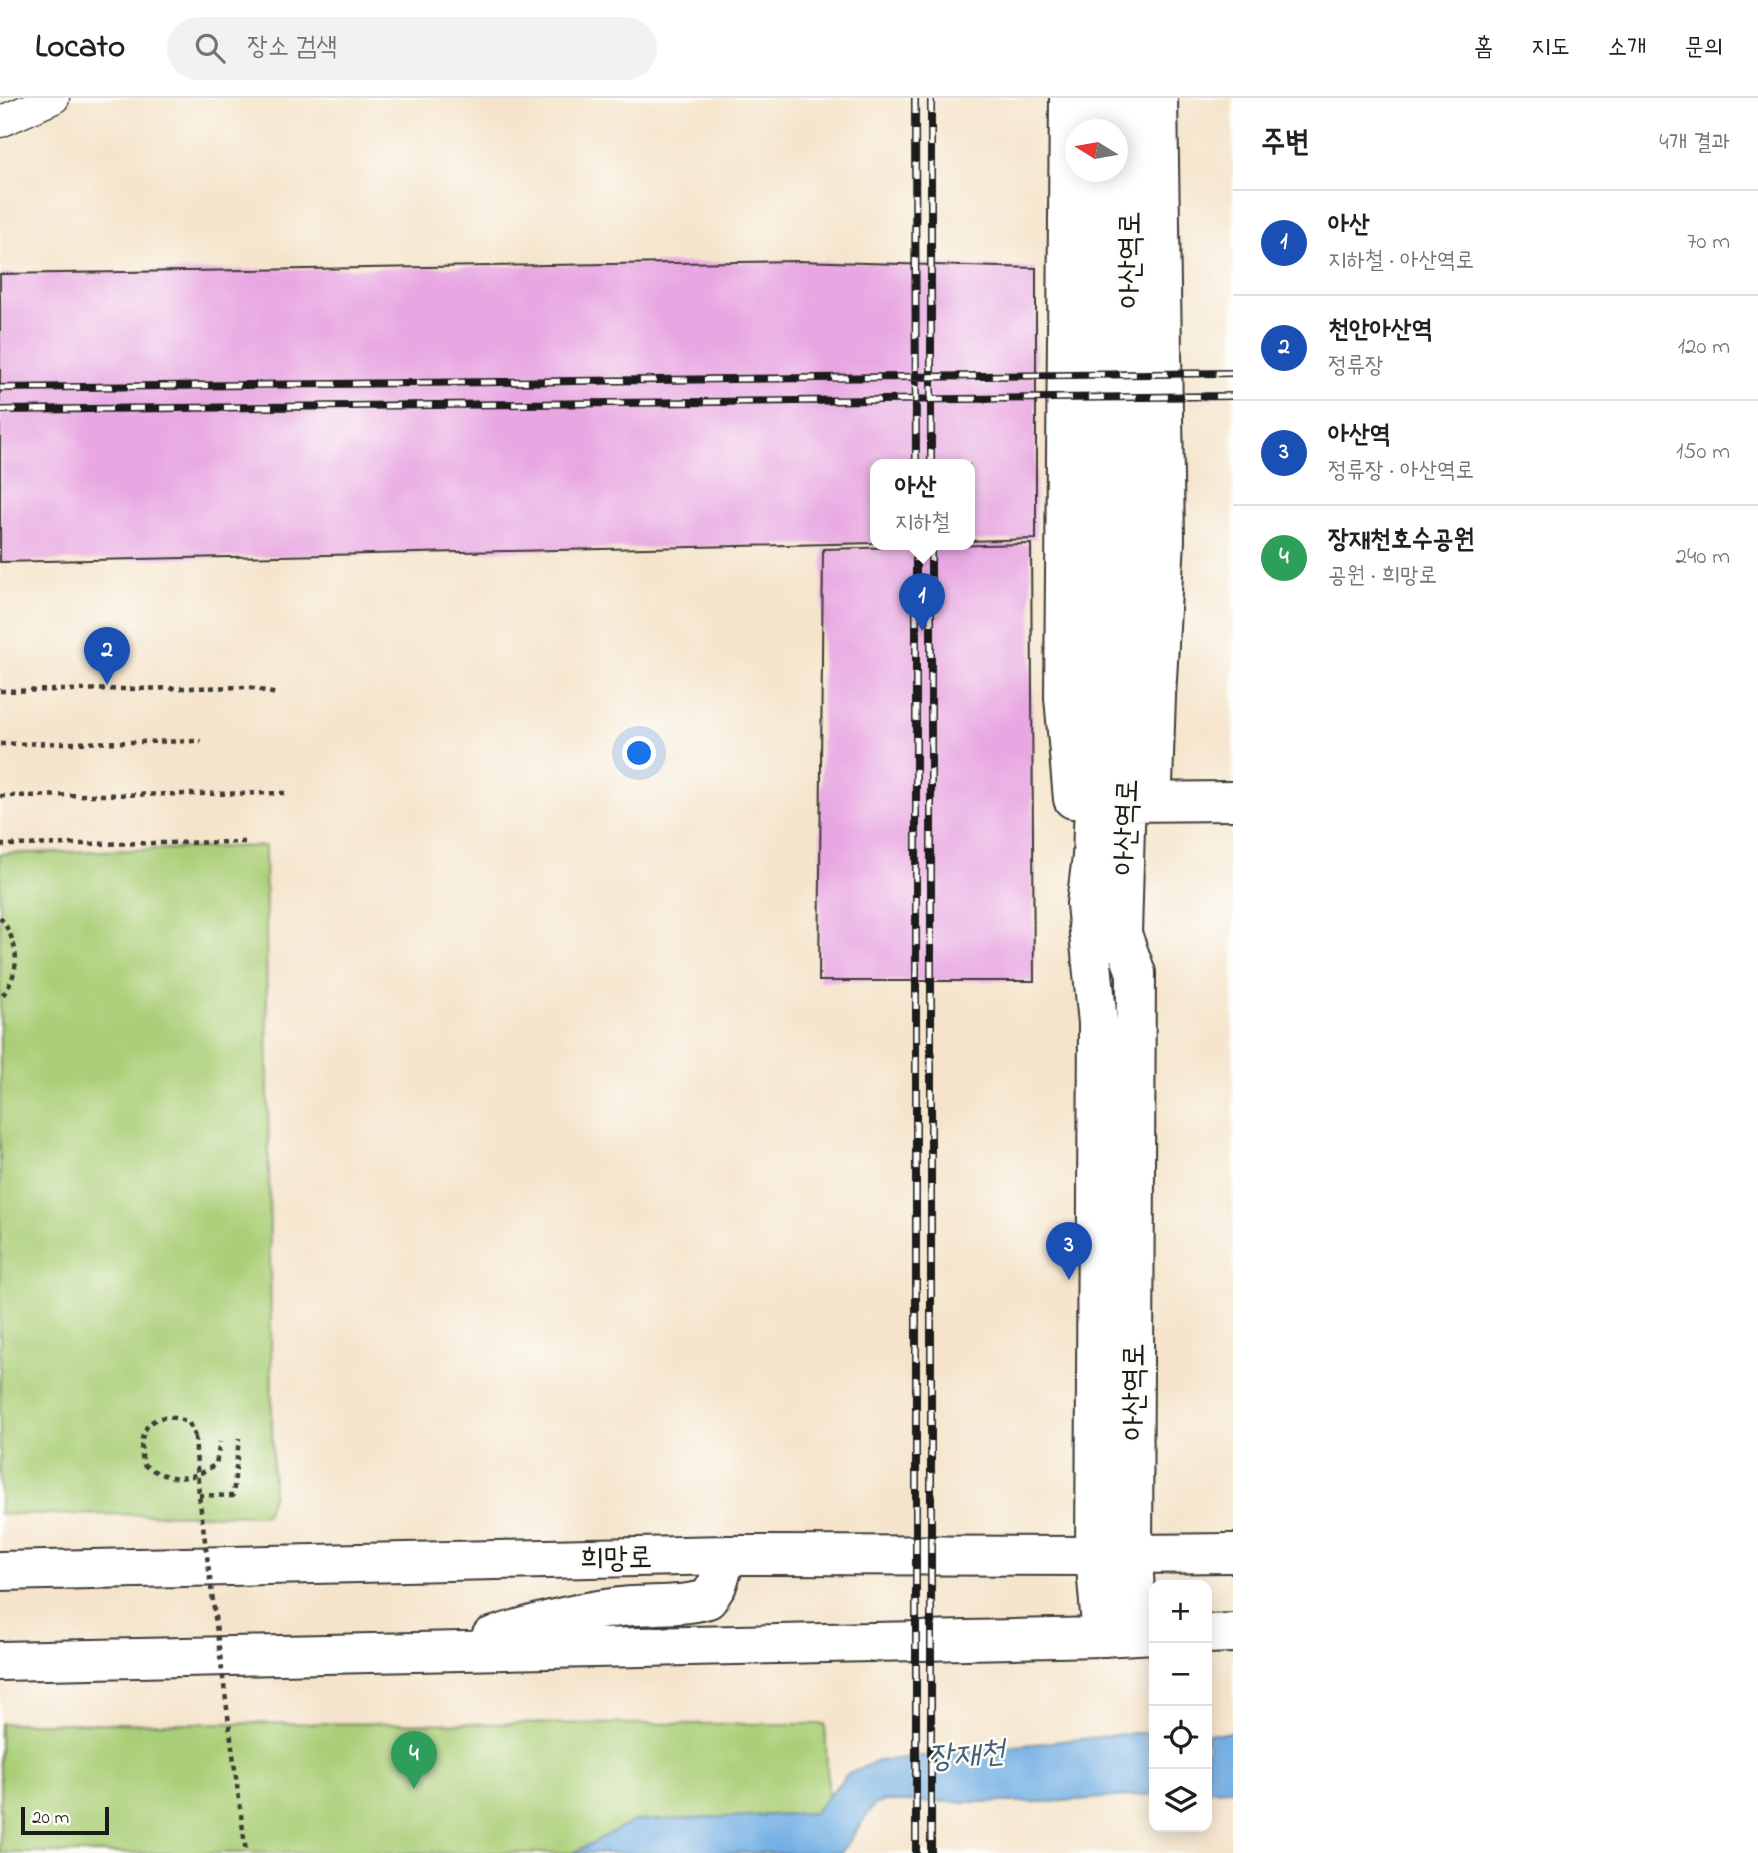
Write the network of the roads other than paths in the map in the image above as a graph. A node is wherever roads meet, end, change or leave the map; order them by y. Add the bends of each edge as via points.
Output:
1 (6, 98) edge
2 (54, 98) edge
3 (1069, 98) edge
4 (1099, 98) edge
5 (1128, 98) edge
6 (1158, 98) edge
7 (0, 100) edge
8 (1098, 119) edge
9 (0, 122) edge
10 (1098, 182) edge
11 (1233, 801) edge
12 (1124, 802) junction
13 (1086, 904) junction
14 (1233, 1553) edge
15 (1133, 1554) junction
16 (727, 1555) junction
17 (1095, 1556) junction
18 (0, 1570) edge
19 (1233, 1633) edge
20 (1212, 1634) edge
21 (1131, 1635) edge
22 (446, 1651) junction
23 (0, 1661) edge

1 - 7 street
2 - 9 street
3 - 13 street via 1063,697
4 - 8 street
5 - 12 street, 아산역로 via 1130,648
6 - 12 street via 1165,540 1156,696
10 - 12 street, 아산역로
11 - 12 street
12 - 13 street, 아산역로 via 1092,857
12 - 15 street, 아산역로 via 1122,934 1136,973
13 - 17 street, 아산역로 via 1098,1023
14 - 15 street, 희망로
15 - 17 street, 희망로
15 - 21 street, 아산역로
16 - 17 street, 희망로
16 - 18 street, 희망로
16 - 22 street via 708,1599 692,1604 613,1607 561,1617
17 - 21 street, 아산역로
19 - 20 street
21 - 22 street
22 - 23 street

